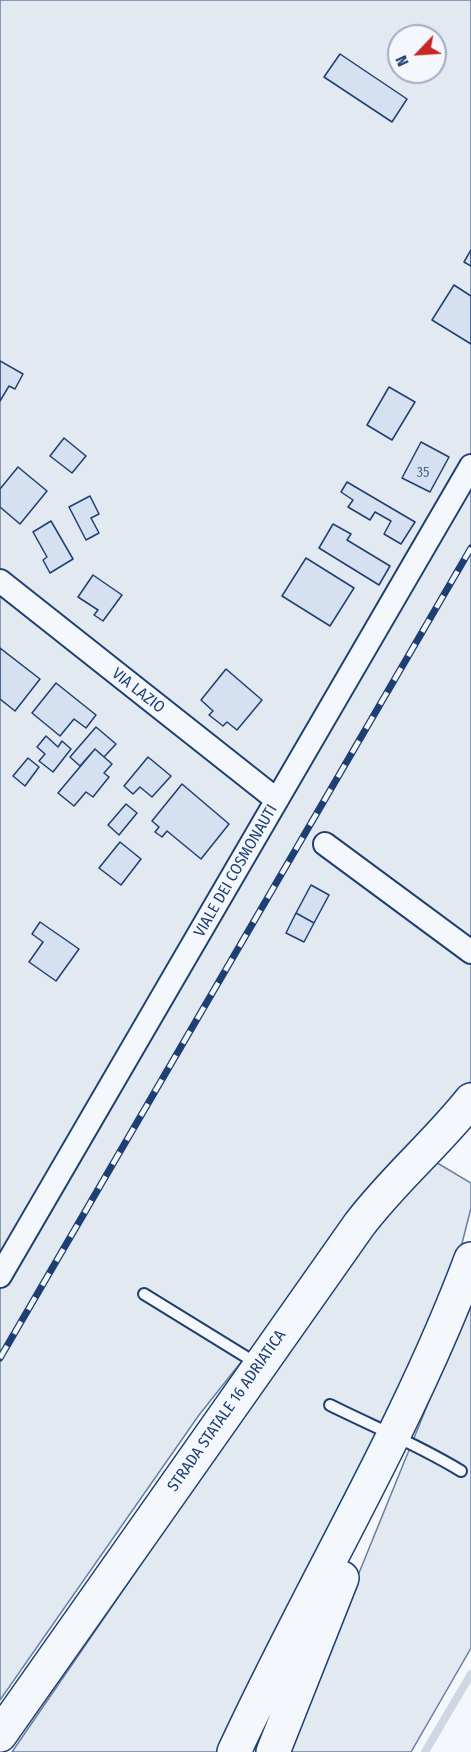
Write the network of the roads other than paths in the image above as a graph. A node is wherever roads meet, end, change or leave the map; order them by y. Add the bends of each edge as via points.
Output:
1 (471, 466) edge
2 (0, 581) edge
3 (277, 800) junction
4 (325, 844) dead end
5 (471, 952) edge
6 (471, 1100) edge
7 (471, 1259) edge
8 (0, 1276) edge
9 (144, 1294) dead end
10 (259, 1365) junction
11 (330, 1405) dead end
12 (394, 1436) junction
13 (461, 1471) dead end
14 (0, 1735) edge
15 (234, 1752) edge
16 (273, 1752) edge

1 - 3 street, VIALE DEI COSMONAUTI
2 - 3 street, VIA LAZIO
3 - 8 street, VIALE DEI COSMONAUTI
4 - 5 street
6 - 10 main road, STRADA STATALE 16 ADRIATICA via 380,1198
7 - 12 main road
9 - 10 lane
10 - 14 main road, STRADA STATALE 16 ADRIATICA
11 - 12 lane
12 - 13 lane
12 - 15 main road
12 - 16 main road via 367,1517

